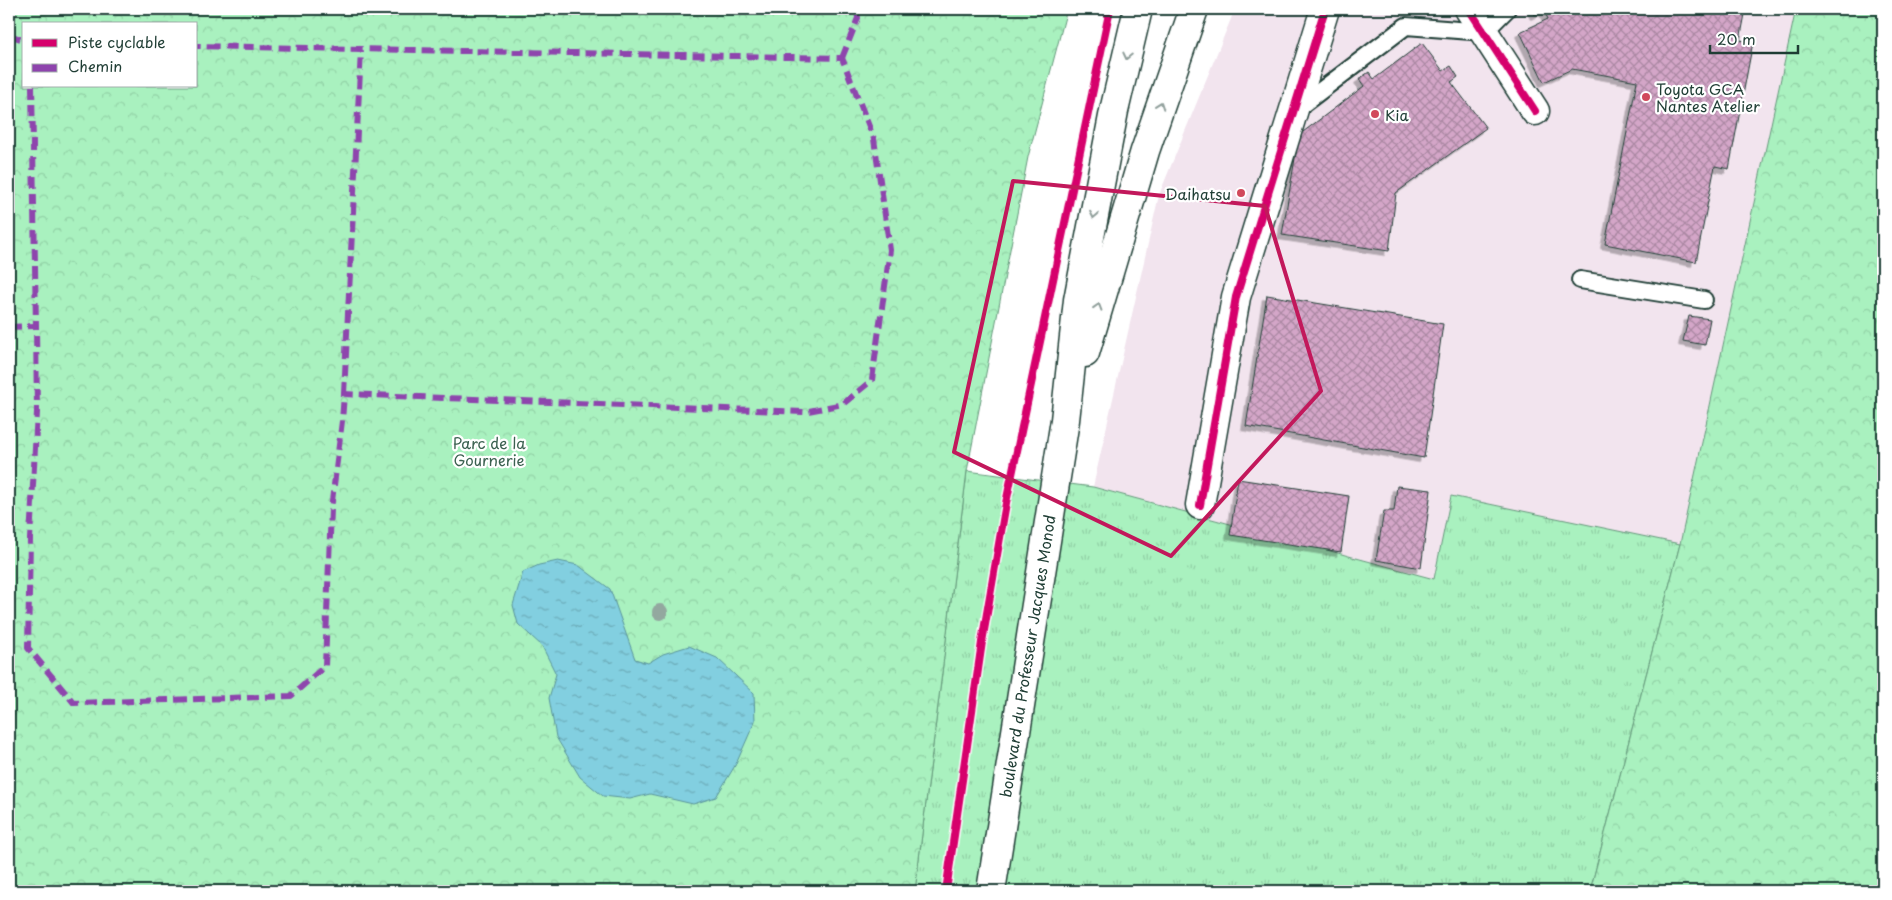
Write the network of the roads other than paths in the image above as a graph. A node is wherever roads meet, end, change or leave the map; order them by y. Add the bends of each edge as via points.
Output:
1 (1138, 9) edge
2 (1194, 9) edge
3 (1325, 9) edge
4 (1469, 9) edge
5 (1507, 9) edge
6 (1484, 32) junction
7 (1535, 111) dead end
8 (1292, 113) junction
9 (1580, 280) dead end
10 (1704, 300) dead end
11 (1065, 420) junction
12 (1200, 505) dead end
13 (991, 891) edge

1 -> 11 main road via 1114,111 1078,300
11 -> 2 main road via 1145,152
3 - 8 main road
4 - 6 main road
5 - 6 lane
6 - 7 main road
6 - 8 lane via 1406,26
8 - 12 main road via 1236,298
9 - 10 lane
11 - 13 main road, boulevard du Professeur Jacques Monod

